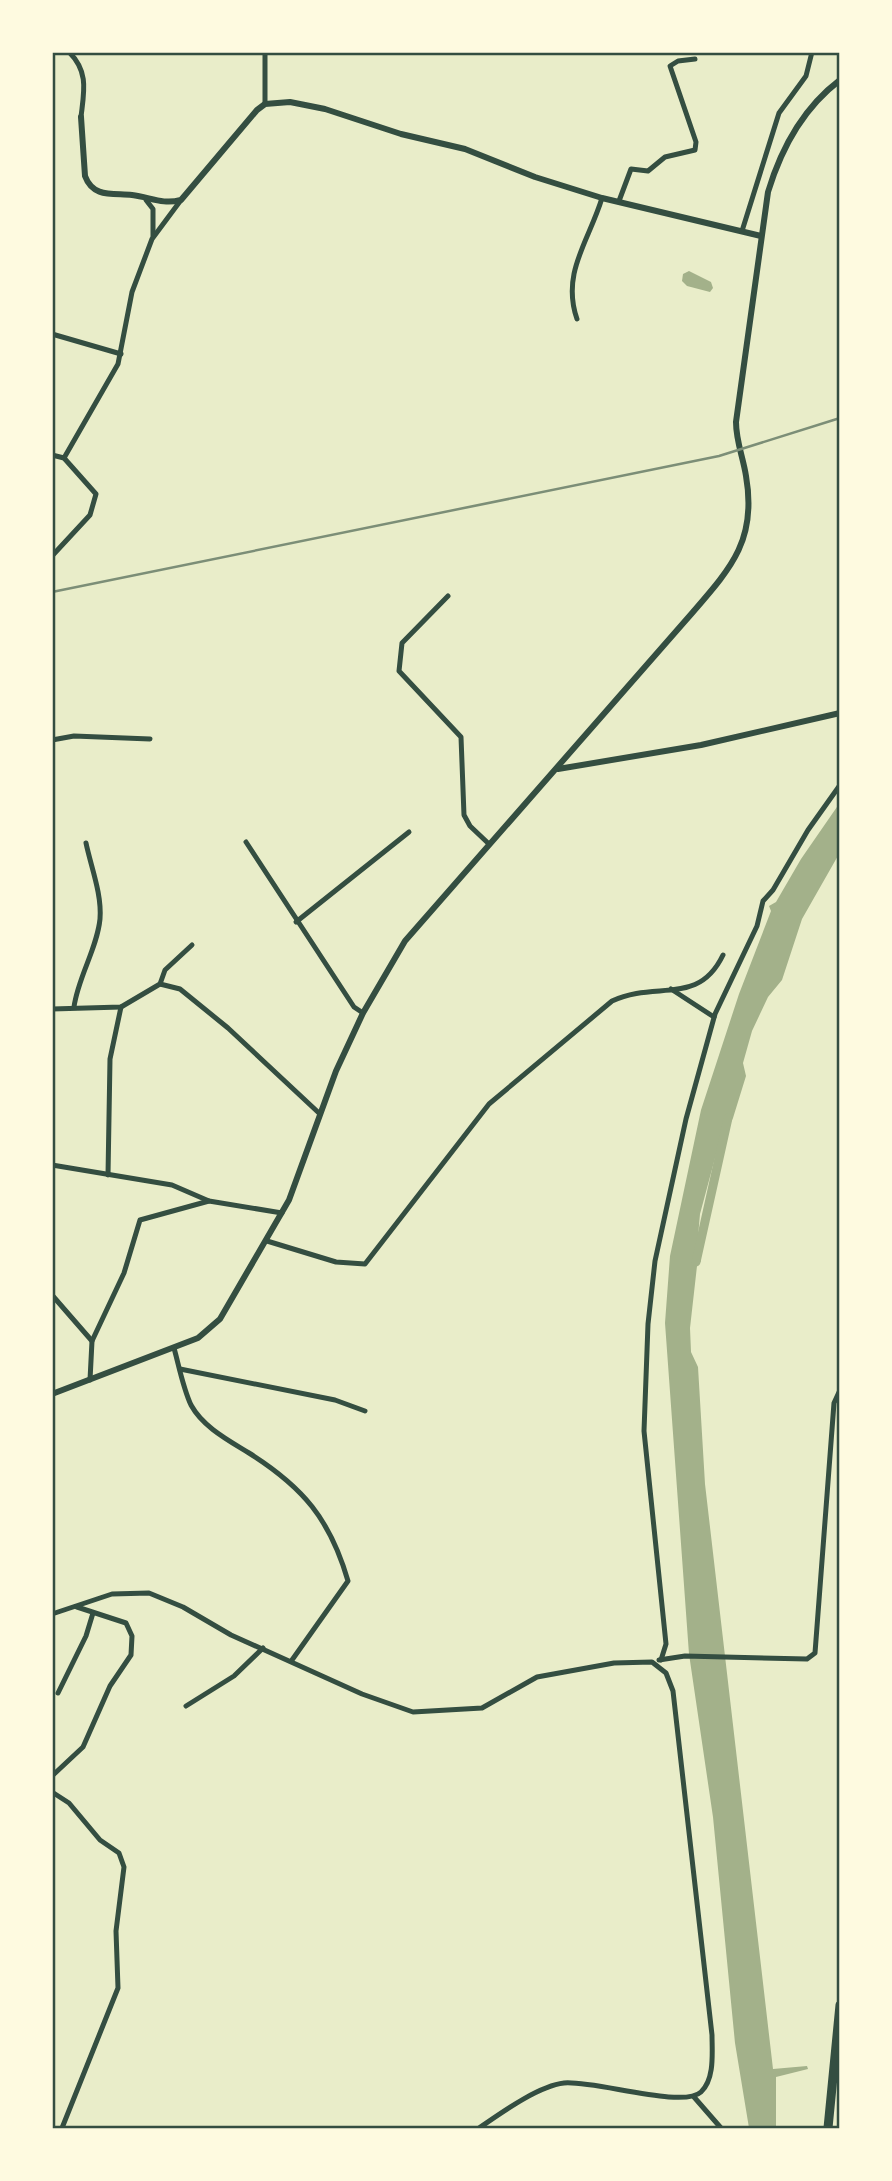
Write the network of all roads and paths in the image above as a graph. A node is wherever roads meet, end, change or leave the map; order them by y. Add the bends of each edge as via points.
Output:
1 (69, 52) edge
2 (265, 52) edge
3 (813, 52) edge
4 (695, 59) dead end
5 (839, 80) edge
6 (265, 104) junction
7 (81, 117) joint
8 (602, 198) junction
9 (146, 200) junction
10 (181, 201) junction
11 (619, 201) junction
12 (742, 231) junction
13 (761, 236) junction
14 (152, 239) junction
15 (577, 319) dead end
16 (52, 334) edge
17 (121, 354) junction
18 (52, 455) edge
19 (64, 458) junction
20 (52, 556) edge
21 (448, 596) dead end
22 (839, 713) edge
23 (150, 738) dead end
24 (52, 740) edge
25 (558, 769) junction
26 (839, 785) edge
27 (409, 832) dead end
28 (246, 842) dead end
29 (86, 843) dead end
30 (489, 844) junction
31 (296, 922) junction
32 (192, 945) dead end
33 (723, 955) dead end
34 (160, 984) junction
35 (671, 989) junction
36 (74, 1007) junction
37 (121, 1007) junction
38 (52, 1009) edge
39 (363, 1013) junction
40 (714, 1017) junction
41 (320, 1114) junction
42 (52, 1166) edge
43 (108, 1175) junction
44 (209, 1201) junction
45 (282, 1213) junction
46 (267, 1241) junction
47 (52, 1295) edge
48 (92, 1342) junction
49 (174, 1348) junction
50 (180, 1369) junction
51 (90, 1380) junction
52 (839, 1390) edge
53 (52, 1394) edge
54 (365, 1410) dead end
55 (77, 1607) junction
56 (93, 1613) junction
57 (52, 1614) edge
58 (263, 1648) junction
59 (292, 1660) junction
60 (661, 1660) junction
61 (652, 1662) junction
62 (58, 1693) dead end
63 (186, 1706) dead end
64 (52, 1776) edge
65 (52, 1791) edge
66 (839, 2005) edge
67 (694, 2097) junction
68 (62, 2129) edge
69 (479, 2129) edge
70 (721, 2129) edge
71 (828, 2129) edge

1 - 7 street via 80,63 85,82
2 - 6 street
3 - 12 street via 806,76 779,113
4 - 11 street via 670,66 695,150 665,157 648,171 631,169
5 - 13 street via 808,111 785,148 768,192
6 - 8 street via 326,108 401,134 472,151
6 - 10 street
7 - 9 street via 88,184 103,194
8 - 11 street
8 - 15 street via 570,282
9 - 10 street
9 - 14 street via 153,209
10 - 14 street
11 - 12 street
12 - 13 street
13 - 25 street via 736,422 751,504 743,544 726,573
14 - 17 street via 132,292
16 - 17 street
17 - 19 street
18 - 19 street
19 - 20 street via 96,494 95,503 90,515
21 - 30 street via 402,643 399,671 460,737 464,815
22 - 25 street via 701,745
23 - 24 street via 74,736
25 - 30 street
26 - 40 street via 763,901 757,926
27 - 31 street
28 - 31 street
29 - 36 street via 100,916
30 - 39 street via 405,941
31 - 39 street via 354,1007
32 - 34 street via 165,970
33 - 35 street via 706,981
34 - 37 street
34 - 41 street via 180,989
35 - 40 street
35 - 46 street via 633,993 612,1001 489,1104 365,1264 336,1262
36 - 37 street
36 - 38 street
37 - 43 street via 110,1059
39 - 41 street
40 - 60 street via 654,1261 648,1324 644,1431 666,1644
41 - 45 street
42 - 43 street
43 - 44 street via 172,1185
44 - 45 street
44 - 48 street via 140,1220 124,1273
45 - 46 street
46 - 49 street via 220,1319 198,1338
47 - 48 street
48 - 51 street
49 - 50 street
49 - 51 street
50 - 54 street
50 - 59 street via 198,1413 218,1434 283,1476 312,1503 338,1546 348,1581
51 - 53 street
52 - 60 street via 834,1403 815,1653 807,1659 685,1656
55 - 56 street
55 - 57 street
55 - 58 street via 112,1594 149,1593
56 - 62 street
56 - 64 street via 125,1623 132,1636 131,1654 110,1686 83,1747
58 - 59 street
58 - 63 street via 234,1676
59 - 61 street via 374,1699 428,1712 482,1708 537,1677 614,1663
60 - 61 street
61 - 67 street via 666,1674 673,1691 712,2035 709,2079
65 - 68 street via 119,1853 124,1867 116,1931 118,1988
66 - 71 highway
67 - 69 street via 677,2099 559,2084 533,2093
67 - 70 street

